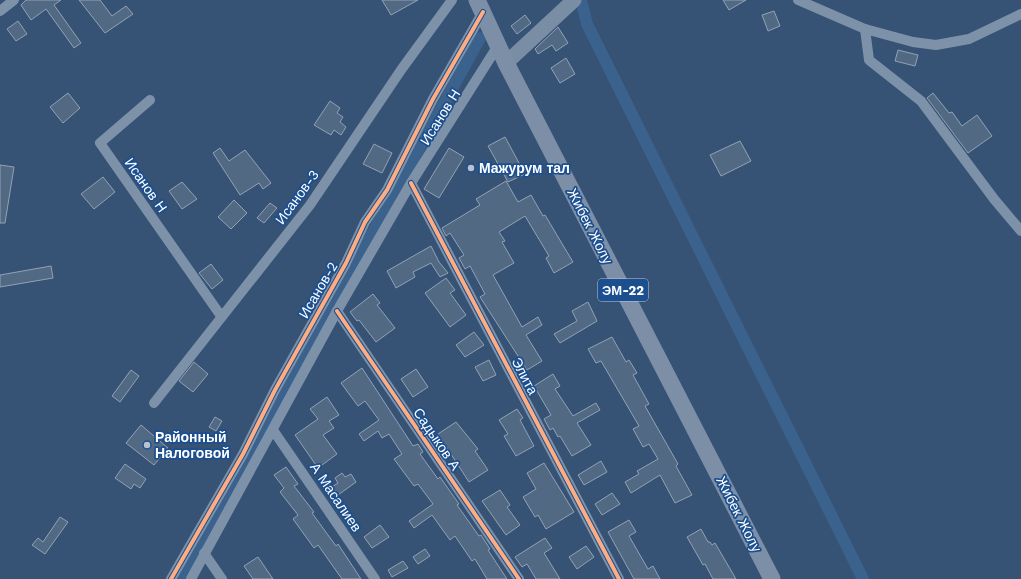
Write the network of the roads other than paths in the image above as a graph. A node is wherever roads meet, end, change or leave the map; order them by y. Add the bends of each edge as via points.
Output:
1 (14, 0) edge
2 (452, 0) edge
3 (574, 0) edge
4 (798, 0) edge
5 (480, 6) edge
6 (0, 11) edge
7 (1021, 14) edge
8 (865, 30) junction
9 (499, 44) junction
10 (506, 63) junction
11 (150, 100) dead end
12 (411, 183) junction
13 (1021, 231) edge
14 (337, 311) junction
15 (222, 316) junction
16 (154, 403) dead end
17 (273, 430) junction
18 (204, 553) junction
19 (171, 579) edge
20 (191, 579) edge
21 (222, 579) edge
22 (375, 579) edge
23 (520, 579) edge
24 (619, 579) edge
25 (772, 579) edge

1 - 6 street
2 - 15 street, Исанов-3 via 401,70 310,205
3 - 10 street
4 - 8 street
5 - 9 main road, Жибек Жолу / ЭМ-22
5 - 19 street, Исанов-2 via 387,190 365,222 346,263 279,383 243,454
7 - 8 street via 970,39 936,45
8 - 13 street via 869,60 921,101
9 - 10 main road, Жибек Жолу / ЭМ-22
9 - 12 street, Исанов Н
10 - 25 main road, Жибек Жолу / ЭМ-22
11 - 15 street, Исанов Н via 100,143
12 - 14 street, Исанов Н
12 - 24 street, Элита
14 - 17 street, Исанов Н
14 - 23 street, Садыков А
15 - 16 street, Исанов-3
17 - 18 street, Исанов Н
17 - 22 street, А Масалиев
18 - 20 street, Исанов Н
18 - 21 street

